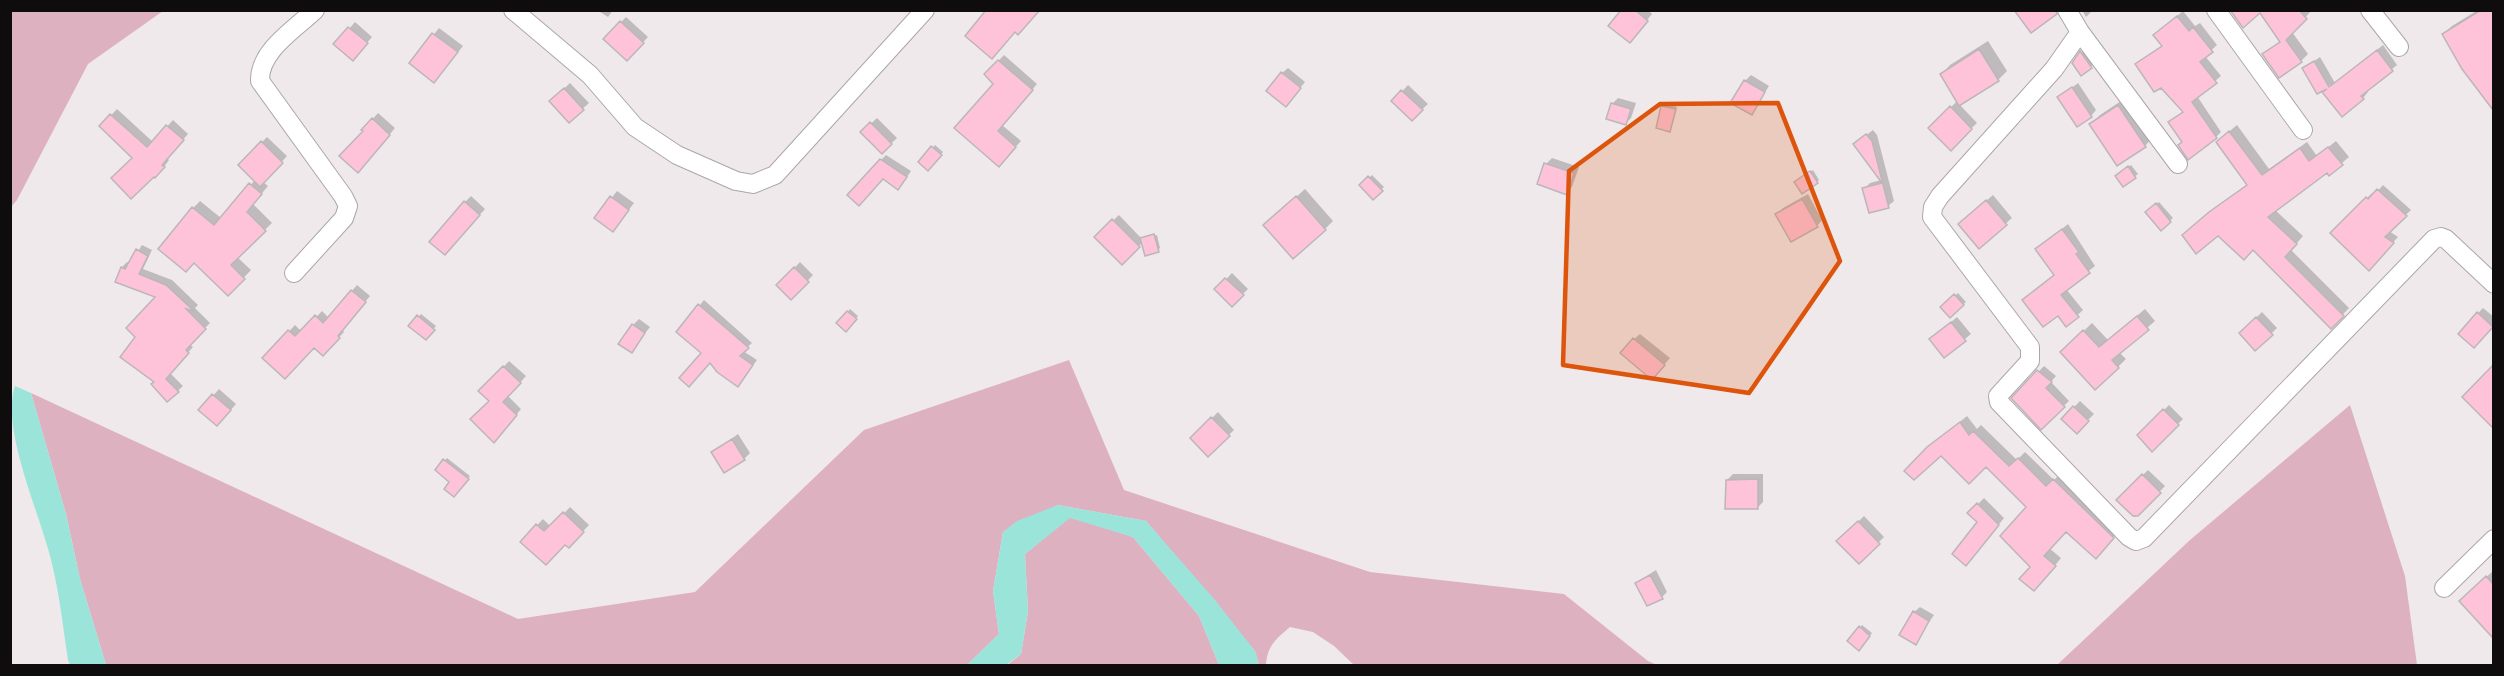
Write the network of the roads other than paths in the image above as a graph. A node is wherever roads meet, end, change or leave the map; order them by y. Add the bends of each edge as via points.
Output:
1 (315, 10) edge
2 (513, 10) edge
3 (925, 10) edge
4 (2067, 10) edge
5 (2216, 10) edge
6 (2370, 10) edge
7 (535, 17) edge
8 (2080, 32) junction
9 (2399, 47) dead end
10 (2303, 130) dead end
11 (2178, 164) dead end
12 (294, 273) dead end
13 (2493, 284) edge
14 (2493, 539) edge
15 (2444, 588) dead end

1 - 12 street via 267,55 259,68 260,81 348,206 344,218
2 - 7 street
3 - 7 street via 775,175 753,184 735,181 677,155 635,127
4 - 8 street
5 - 10 street
6 - 9 street
8 - 11 street
8 - 13 street via 2054,69 1940,196 1932,217 2030,347 2030,361 2002,389 2000,402 2129,537 2136,541 2144,538 2434,239 2446,239
14 - 15 street

